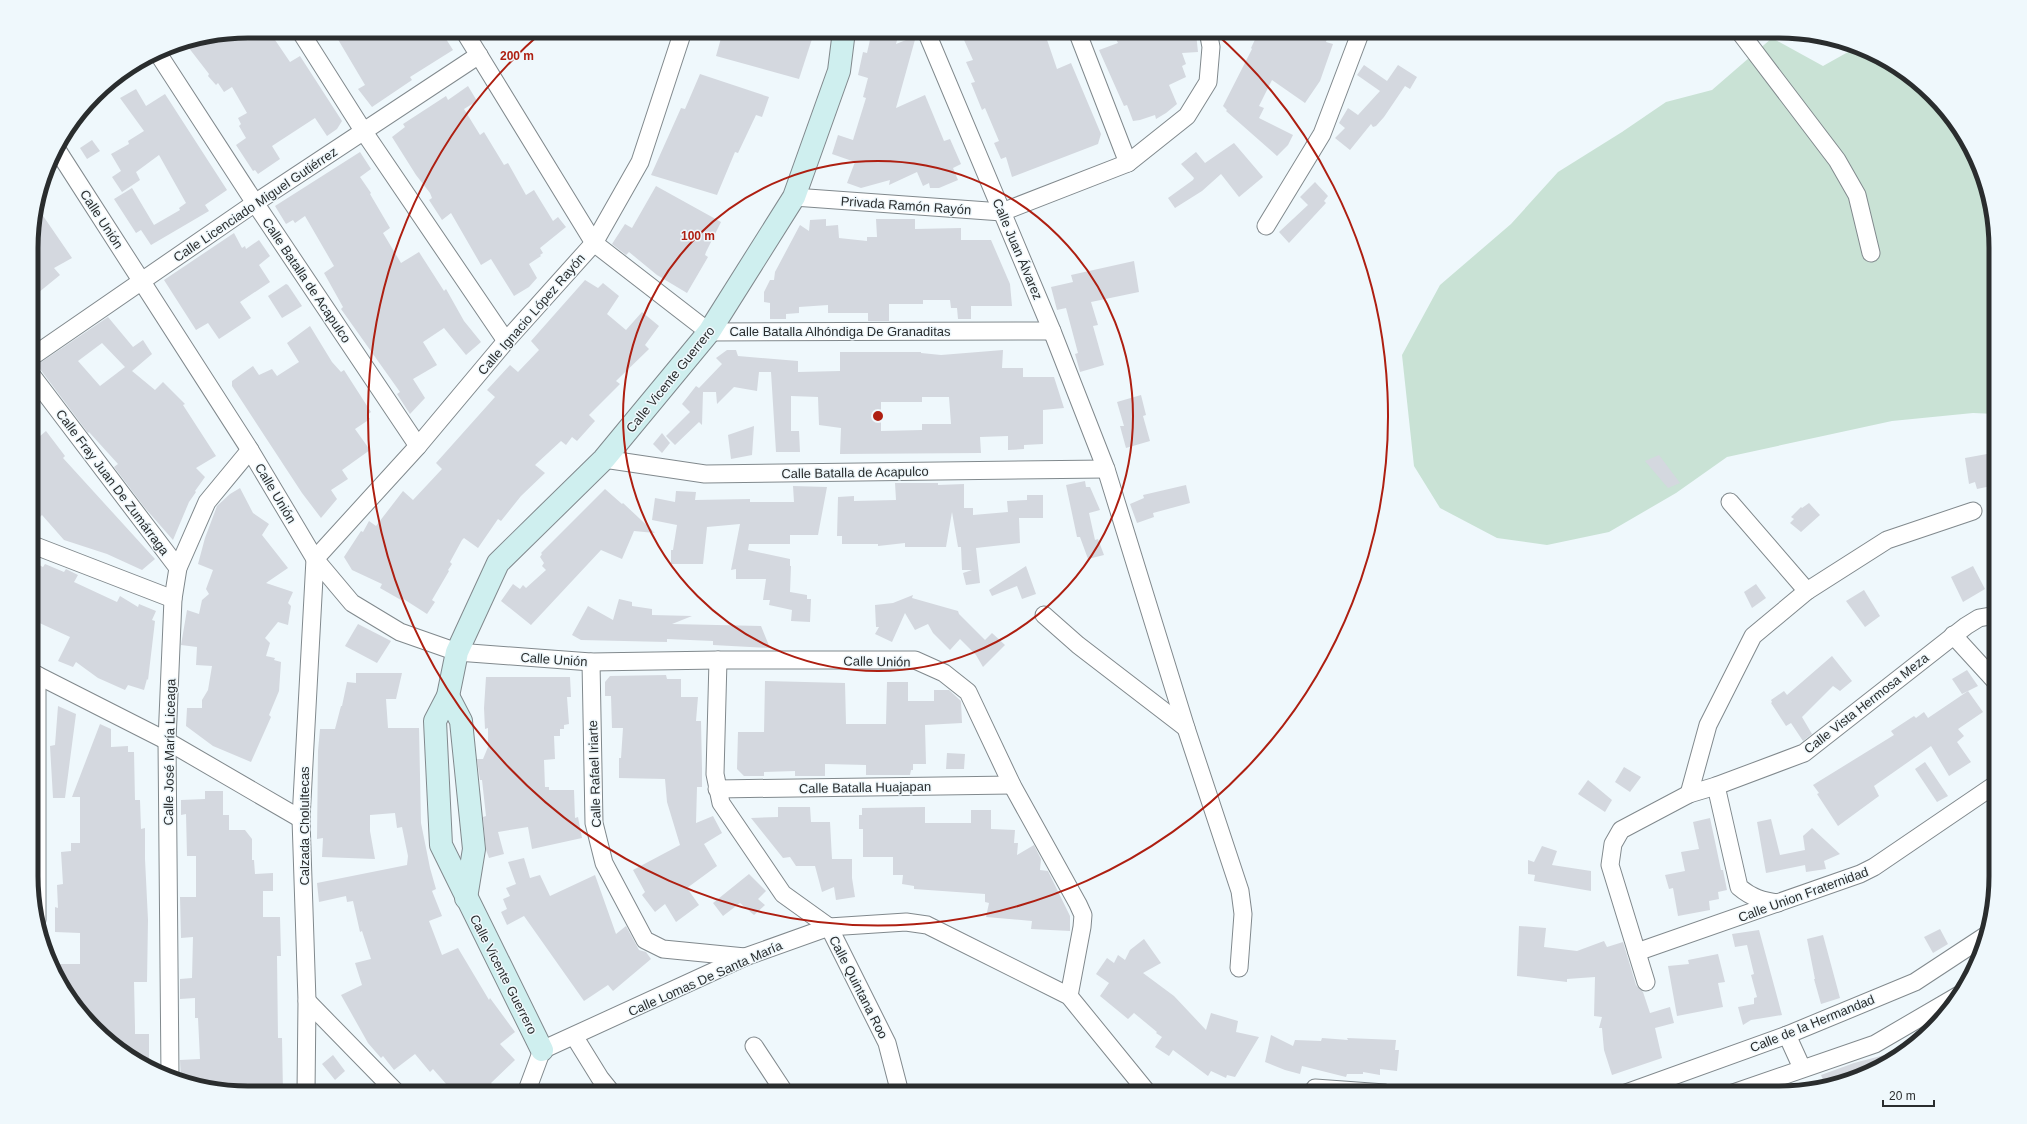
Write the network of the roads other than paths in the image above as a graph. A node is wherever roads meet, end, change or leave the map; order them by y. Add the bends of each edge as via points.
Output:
1 (304, 38) edge
2 (468, 38) edge
3 (681, 38) edge
4 (843, 38) edge
5 (929, 38) edge
6 (1080, 38) edge
7 (1209, 38) edge
8 (1358, 38) edge
9 (1744, 38) edge
10 (479, 55) junction
11 (160, 57) edge
12 (364, 132) junction
13 (60, 155) edge
14 (1128, 163) junction
15 (794, 197) junction
16 (255, 203) junction
17 (1002, 212) junction
18 (1266, 226) dead end
19 (594, 243) junction
20 (1871, 253) dead end
21 (142, 281) junction
22 (1052, 331) junction
23 (709, 332) junction
24 (506, 341) junction
25 (38, 353) edge
26 (38, 384) edge
27 (418, 446) junction
28 (250, 450) junction
29 (604, 459) junction
30 (1106, 469) junction
31 (1730, 502) dead end
32 (1973, 511) dead end
33 (38, 547) edge
34 (315, 559) junction
35 (178, 568) junction
36 (1806, 591) junction
37 (173, 599) junction
38 (1044, 615) dead end
39 (1989, 616) edge
40 (1953, 635) junction
41 (457, 652) junction
42 (718, 660) junction
43 (591, 662) junction
44 (1989, 674) edge
45 (38, 676) edge
46 (448, 696) junction
47 (1186, 728) junction
48 (167, 741) junction
49 (1012, 785) junction
50 (1716, 786) junction
51 (717, 789) junction
52 (1989, 789) edge
53 (1688, 794) junction
54 (301, 819) junction
55 (466, 898) junction
56 (1781, 903) junction
57 (829, 927) junction
58 (1979, 940) edge
59 (1637, 952) junction
60 (745, 958) junction
61 (1239, 968) dead end
62 (1646, 982) dead end
63 (1069, 996) junction
64 (307, 1001) junction
65 (1948, 1002) edge
66 (1787, 1035) junction
67 (574, 1036) junction
68 (754, 1046) dead end
69 (542, 1050) junction
70 (1802, 1068) junction
71 (170, 1071) edge
72 (306, 1086) edge
73 (390, 1086) edge
74 (529, 1086) edge
75 (606, 1086) edge
76 (780, 1086) edge
77 (898, 1086) edge
78 (1142, 1086) edge
79 (1645, 1086) edge
80 (1752, 1086) edge

1 - 12 street
2 - 10 street
3 - 19 street, Calle Ignacio López Rayón via 640,162
4 - 15 street, Calle Vicente Guerrero via 839,71
5 - 17 street, Calle Juan Álvarez
6 - 14 street
7 - 14 street, Privada Ramón Rayón via 1208,82 1186,116
8 - 18 street via 1322,134
9 - 20 street via 1837,160 1857,195
10 - 12 street, Calle Licenciado Miguel Gutiérrez
10 - 19 street
11 - 16 street, Calle Batalla de Acapulco
12 - 16 street, Calle Licenciado Miguel Gutiérrez
12 - 24 street
13 - 21 street, Calle Unión
14 - 17 street, Privada Ramón Rayón
15 - 17 street, Privada Ramón Rayón
15 - 23 street, Calle Vicente Guerrero
16 - 21 street, Calle Licenciado Miguel Gutiérrez
16 - 27 street, Calle Batalla de Acapulco
17 - 22 street, Calle Juan Álvarez
19 - 23 street
19 - 24 street, Calle Ignacio López Rayón
21 - 25 street, Calle Licenciado Miguel Gutiérrez
21 - 28 street, Calle Unión
22 - 23 street, Calle Batalla Alhóndiga De Granaditas
22 - 30 street, Calle Juan Álvarez
23 - 29 street, Calle Vicente Guerrero
24 - 27 street, Calle Ignacio López Rayón
26 - 35 street, Calle Fray Juan De Zumárraga
27 - 34 street, Calle Ignacio López Rayón
28 - 34 street, Calle Unión
28 - 35 street, Calle José María Liceaga via 207,502
29 - 30 street, Calle Batalla de Acapulco via 705,474
29 - 41 street, Calle Vicente Guerrero via 498,563
30 - 47 street, Calle Juan Álvarez
31 - 36 street
32 - 36 street via 1887,540
33 - 37 street
34 - 41 street, Calle Unión via 352,604 400,632
34 - 54 street, Calzada Cholultecas
35 - 37 street, Calle José María Liceaga
36 - 53 street via 1753,636 1708,725
37 - 48 street, Calle José María Liceaga
38 - 47 street
39 - 40 street, Calle Vista Hermosa Meza via 1978,618
40 - 44 street
40 - 50 street, Calle Vista Hermosa Meza via 1804,753
41 - 43 street, Calle Unión
41 - 46 street, Calle Vicente Guerrero
42 - 43 street, Calle Unión
42 - 49 street, Calle Unión via 916,660 944,672 968,692
42 - 51 street, Calle Quintana Roo via 715,774
43 - 60 street, Calle Rafael Iriarte via 594,823 604,863 645,940 663,949
45 - 48 street
46 - 55 street, Calle Vicente Guerrero via 461,721 474,849
46 - 55 street, Calle Vicente Guerrero via 434,721 441,845
47 - 61 street, Calle Juan Álvarez via 1243,904
48 - 54 street
48 - 71 street, Calle José María Liceaga
49 - 51 street, Calle Batalla Huajapan
49 - 63 street, Calle Unión via 1083,915
50 - 53 street, Calle Vista Hermosa Meza
50 - 56 street via 1739,887 1749,896
51 - 57 street, Calle Quintana Roo via 721,803 783,894
52 - 56 street, Calle Union Fraternidad via 1874,868
53 - 59 street, Calle Vista Hermosa Meza via 1621,830 1613,844 1610,865
54 - 64 street, Calzada Cholultecas
55 - 69 street, Calle Vicente Guerrero
56 - 59 street, Calle Union Fraternidad
57 - 60 street, Calle Lomas De Santa María
57 - 63 street, Calle Lomas De Santa María via 899,922 927,925
57 - 77 street, Calle Quintana Roo via 887,1043
58 - 66 street, Calle de la Hermandad via 1915,982
59 - 62 street
60 - 67 street, Calle Lomas De Santa María
63 - 78 street
64 - 72 street, Calzada Cholultecas
64 - 73 street
65 - 70 street via 1875,1044
66 - 70 street
66 - 79 street, Calle de la Hermandad
67 - 69 street, Calle Lomas De Santa María
67 - 75 street
68 - 76 street
69 - 74 street
70 - 80 street

